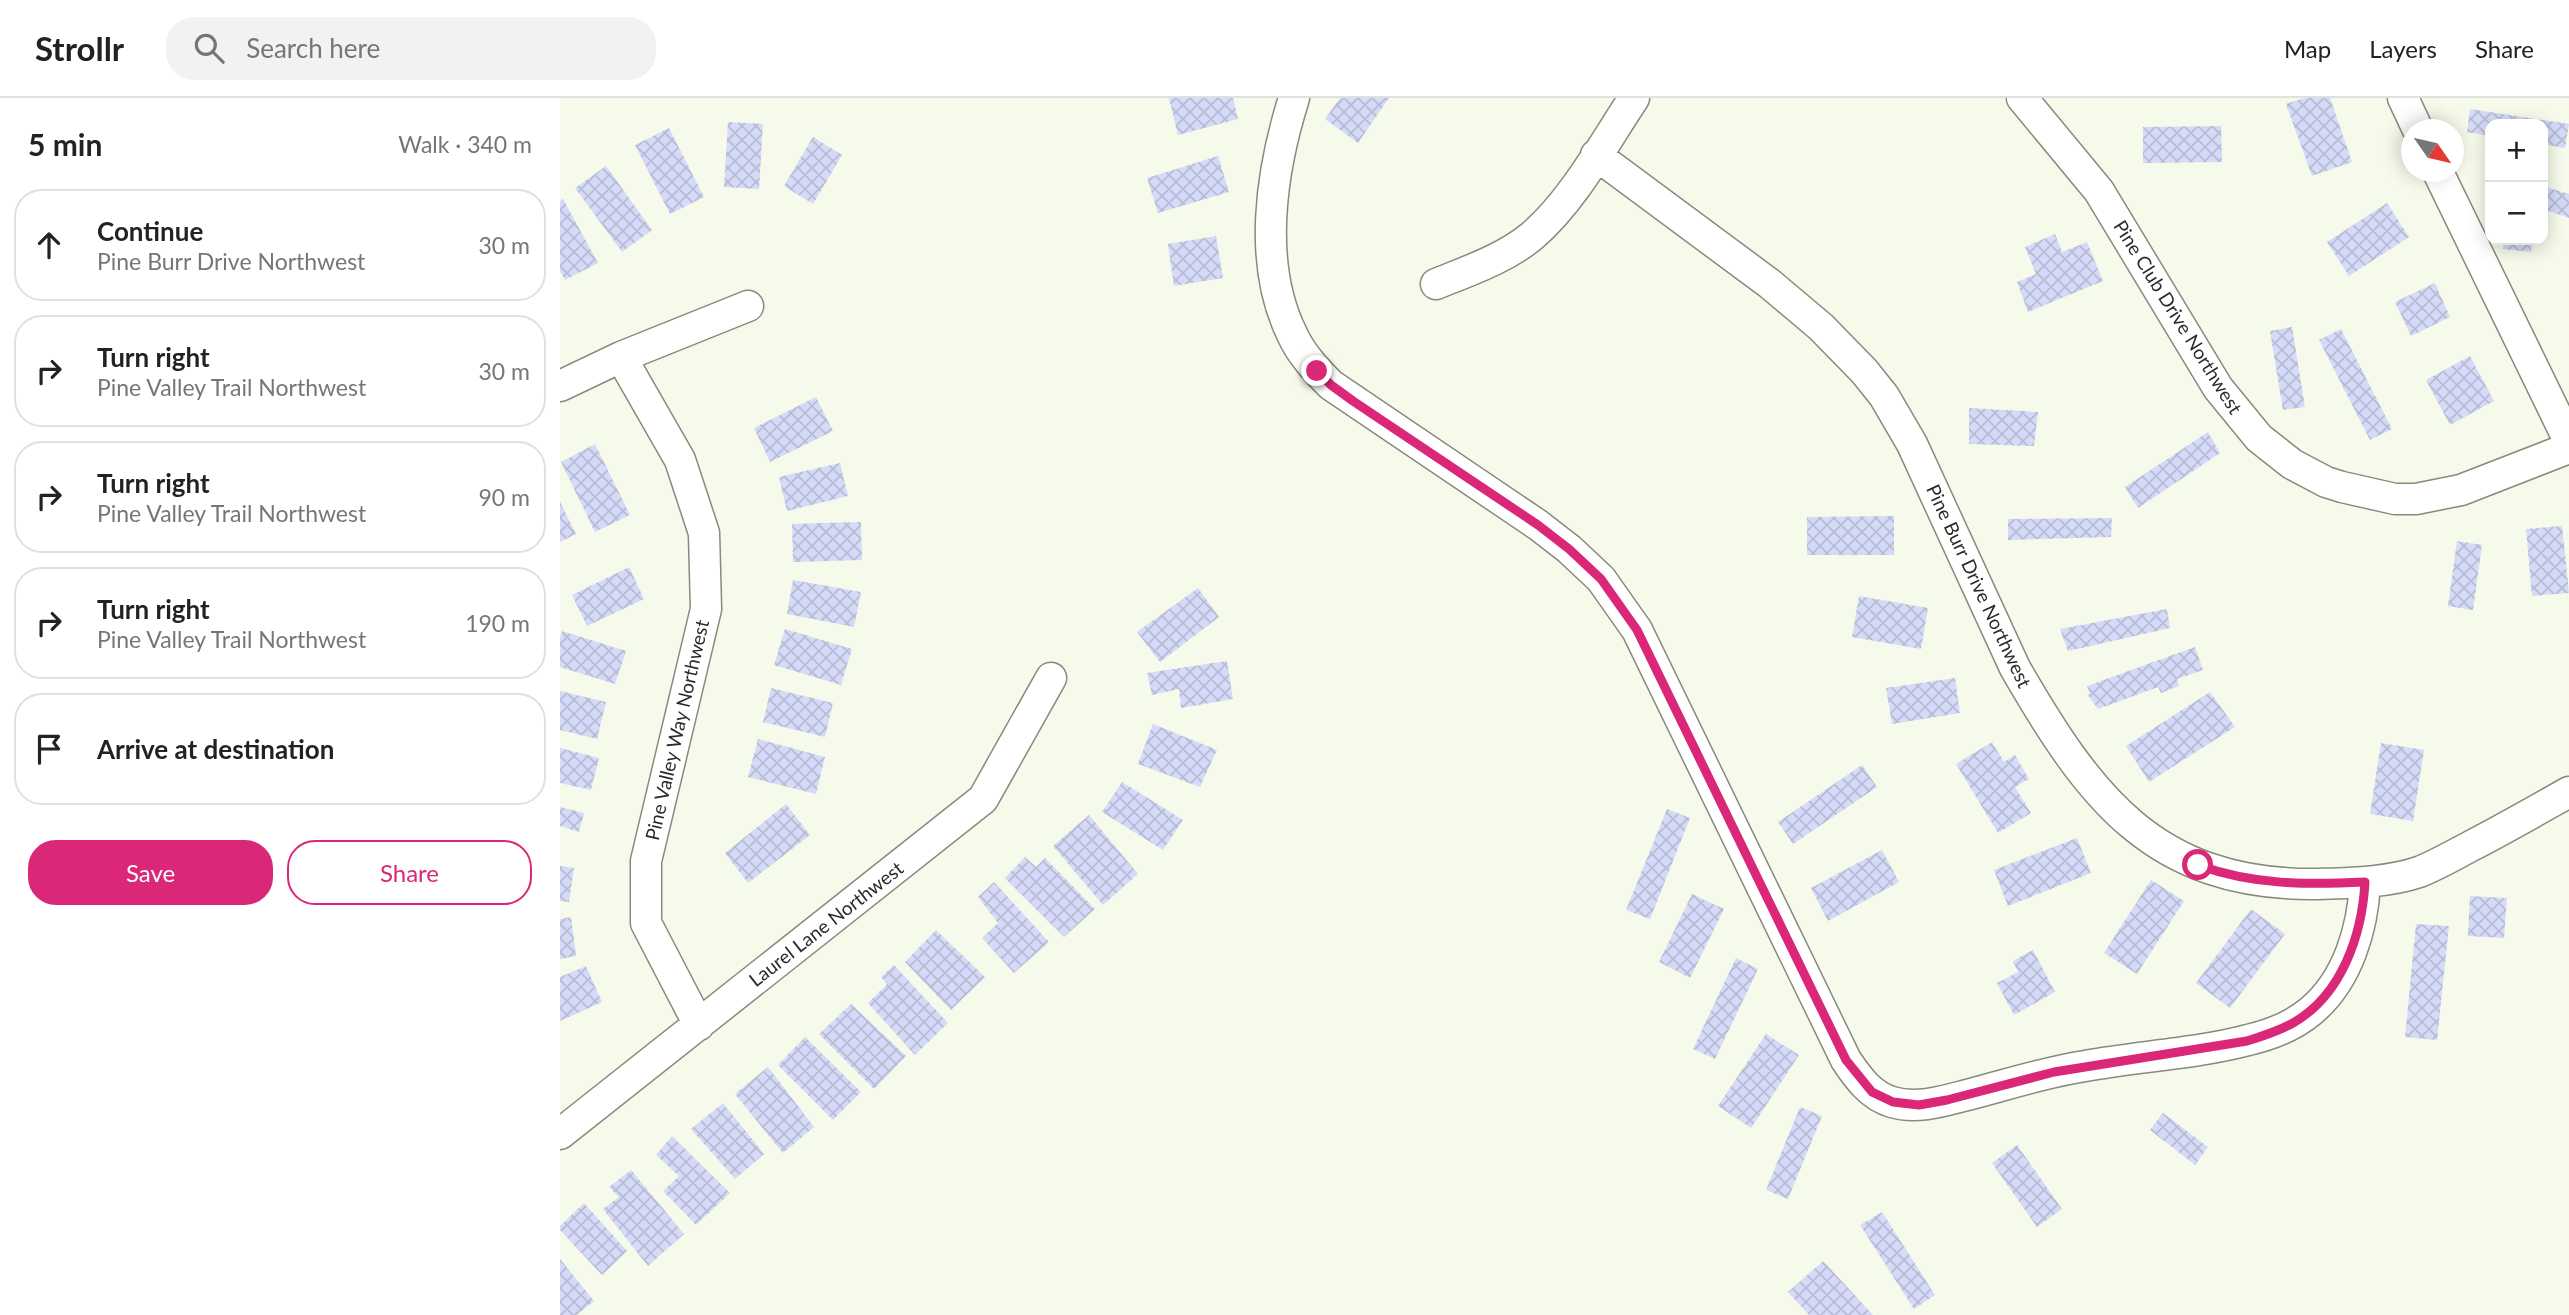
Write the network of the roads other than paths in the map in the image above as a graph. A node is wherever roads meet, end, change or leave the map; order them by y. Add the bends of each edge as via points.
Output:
1 (1294, 98) edge
2 (1634, 98) edge
3 (2022, 98) edge
4 (2403, 98) edge
5 (2413, 119) edge
6 (1596, 155) junction
7 (2443, 182) edge
8 (1436, 284) dead end
9 (748, 306) dead end
10 (621, 357) junction
11 (560, 386) edge
12 (2569, 441) edge
13 (2569, 448) edge
14 (1051, 678) dead end
15 (2569, 792) edge
16 (2365, 882) junction
17 (699, 1025) junction
18 (560, 1134) edge

1 - 16 street via 1278,157 1271,229 1280,300 1297,345 1331,385 1538,525 1591,568 1611,591 1637,630 1846,1060 1872,1092 1893,1102 1919,1105 2054,1072 2272,1033 2310,1012 2339,976 2358,932
2 - 6 street
3 - 13 street, Pine Club Drive Northwest via 2099,191 2218,388 2259,438 2292,464 2342,487 2416,499 2461,490
4 - 5 street
6 - 8 street via 1556,212 1531,237 1504,255
6 - 16 street, Pine Burr Drive Northwest via 1770,284 1843,348 1884,396 1924,468 2015,668 2079,768 2131,826 2180,857 2235,876 2293,884
7 - 12 street
9 - 10 street
10 - 11 street
10 - 17 street, Pine Valley Way Northwest via 680,460 704,533 706,609 646,861 646,923
14 - 17 street, Laurel Lane Northwest via 983,799
15 - 16 street, Pine Burr Drive Northwest via 2435,865
17 - 18 street, Laurel Lane Northwest

